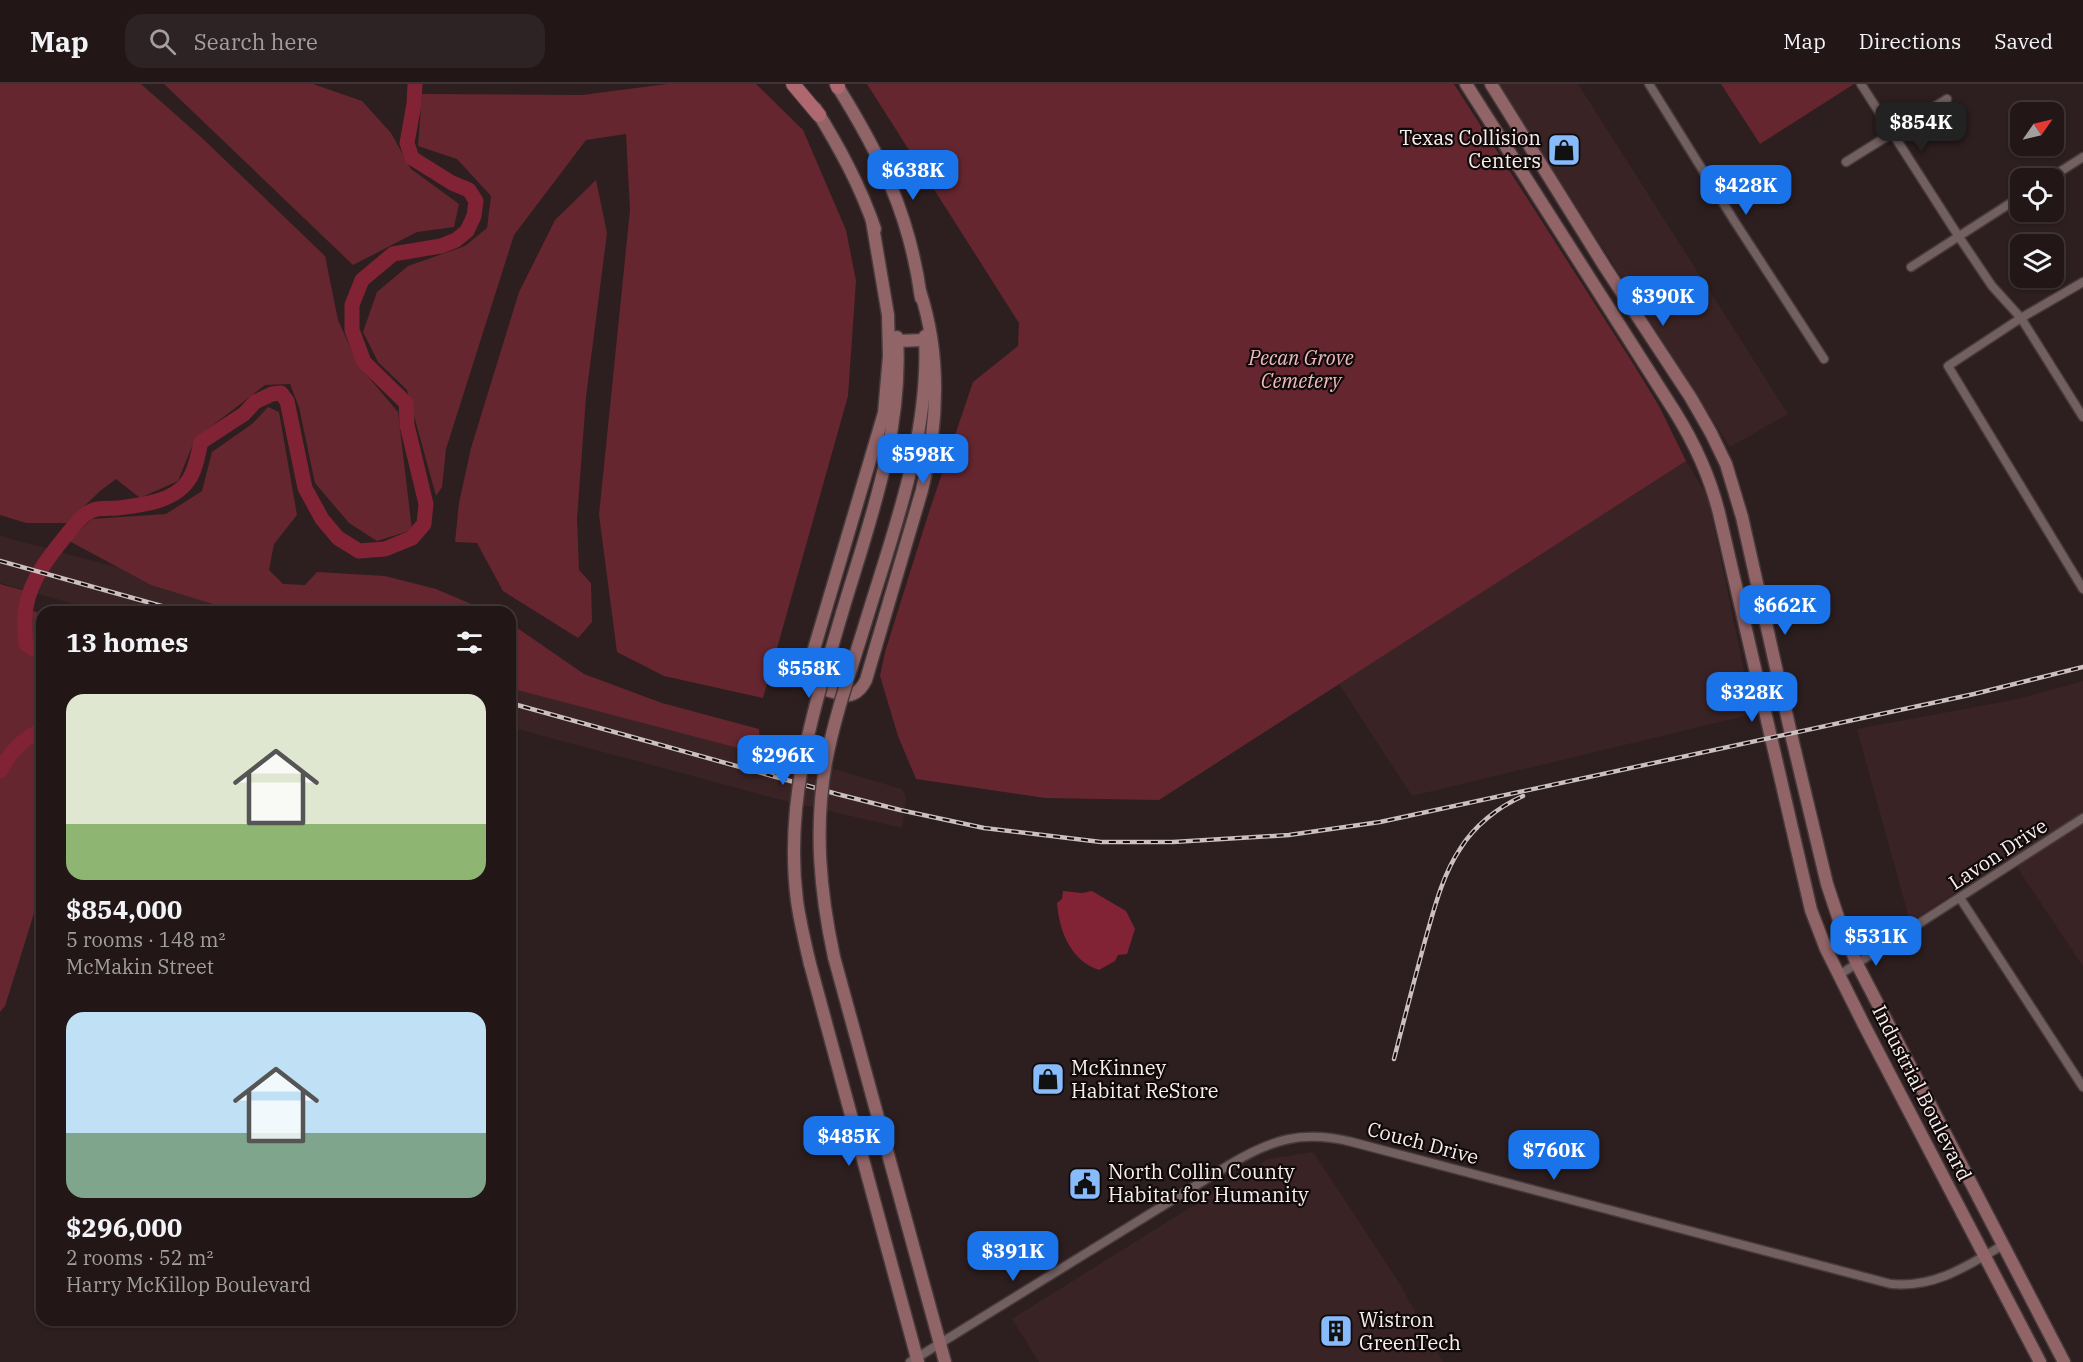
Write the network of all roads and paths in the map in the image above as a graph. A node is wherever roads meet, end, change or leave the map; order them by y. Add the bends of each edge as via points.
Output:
1 (793, 84) edge
2 (800, 84) edge
3 (1466, 84) edge
4 (1491, 84) edge
5 (1649, 84) edge
6 (1861, 84) edge
7 (837, 85) edge
8 (1500, 98) junction
9 (1947, 99) dead end
10 (1482, 110) junction
11 (819, 115) junction
12 (1893, 133) junction
13 (1534, 152) junction
14 (2083, 157) edge
15 (1846, 162) dead end
16 (1516, 163) junction
17 (2064, 169) edge
18 (2010, 204) edge
19 (872, 221) junction
20 (1959, 237) junction
21 (1591, 244) junction
22 (1574, 255) junction
23 (1605, 267) junction
24 (1911, 267) dead end
25 (1589, 278) junction
26 (2083, 282) edge
27 (920, 291) junction
28 (2021, 318) junction
29 (897, 340) junction
30 (925, 340) junction
31 (1824, 359) dead end
32 (2083, 417) edge
33 (2083, 590) edge
34 (1761, 602) junction
35 (1741, 612) junction
36 (1779, 677) junction
37 (2083, 818) edge
38 (1960, 898) junction
39 (1857, 964) junction
40 (1839, 975) junction
41 (2083, 1087) edge
42 (2003, 1245) junction
43 (1984, 1256) junction
44 (940, 1343) junction
45 (915, 1361) edge
46 (945, 1362) edge
47 (2040, 1362) edge
48 (2064, 1362) edge

1 - 11 main road
2 - 11 main road
3 - 10 main road, Industrial Boulevard
4 - 8 main road, Industrial Boulevard
5 - 31 street
6 - 12 street
7 - 27 main road via 891,184 909,237
8 - 10 main road
8 - 13 main road, Industrial Boulevard
9 - 12 street
10 - 16 main road, Industrial Boulevard
11 - 19 main road via 849,165
12 - 15 street
12 - 20 street
13 - 16 main road
13 - 21 main road, Industrial Boulevard
14 - 17 street
16 - 22 main road, Industrial Boulevard
18 - 20 street
19 - 27 main road via 888,315 884,413 809,666 811,679 820,688 844,695 856,693 866,680 927,466 934,416 934,363 929,318
19 - 29 main road via 893,301
20 - 24 street
20 - 28 street via 1992,286
21 - 22 main road
21 - 23 main road, Industrial Boulevard
22 - 25 main road, Industrial Boulevard
23 - 25 main road
23 - 34 main road, Industrial Boulevard via 1717,444 1737,499
25 - 35 main road, Industrial Boulevard via 1698,452 1716,501
26 - 28 street
27 - 30 main road
28 - 32 street
28 - 33 street via 1948,366
29 - 30 main road
29 - 45 main road, bridge via 897,387 888,456 810,722 802,758 795,831 796,885 810,964
30 - 44 main road, bridge via 923,397 915,451 826,761 819,849 834,957
34 - 35 main road
34 - 36 main road, Industrial Boulevard
35 - 36 main road via 1752,628 1762,667
35 - 40 main road, Industrial Boulevard via 1811,910
36 - 39 main road, Industrial Boulevard via 1827,884
37 - 38 street, Lavon Drive
38 - 39 street, Lavon Drive
38 - 41 street
39 - 40 street, Lavon Drive
39 - 42 main road, Industrial Boulevard
40 - 43 main road, Industrial Boulevard
42 - 43 street, Couch Drive
42 - 48 main road, Industrial Boulevard
43 - 44 street, Couch Drive via 1935,1281 1916,1285 1883,1282 1352,1142 1324,1136 1297,1137 1270,1143 1243,1156
43 - 47 main road, Industrial Boulevard
44 - 45 street, Couch Drive
44 - 46 main road

